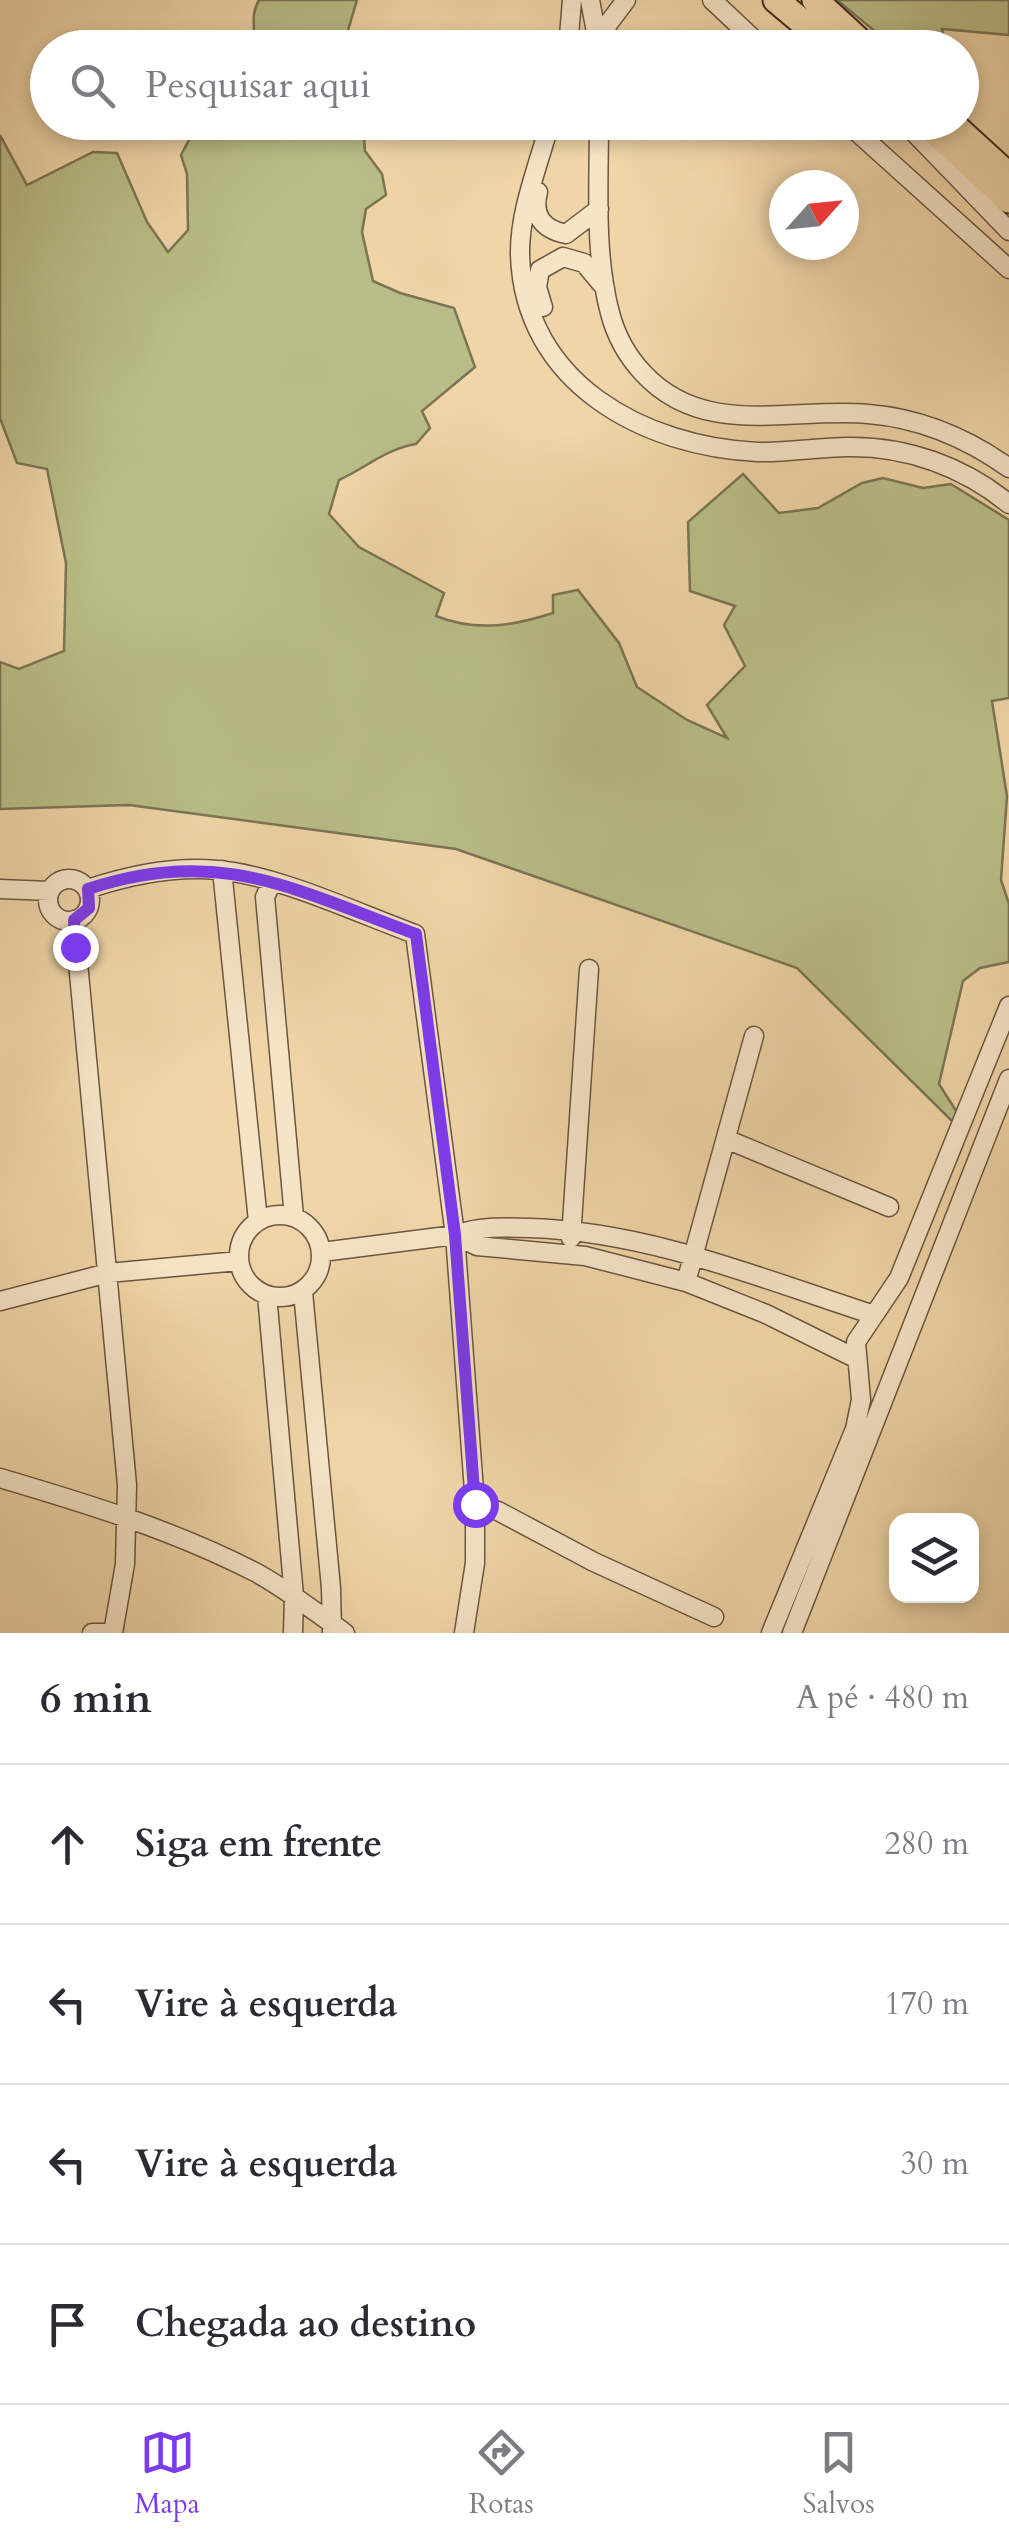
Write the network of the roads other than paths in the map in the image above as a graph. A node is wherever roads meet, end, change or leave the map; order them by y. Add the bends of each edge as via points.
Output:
1 (572, 0) edge
2 (590, 0) edge
3 (626, 0) edge
4 (712, 0) edge
5 (776, 0) edge
6 (815, 0) edge
7 (570, 30) edge
8 (596, 30) edge
9 (606, 30) edge
10 (744, 30) edge
11 (811, 30) edge
12 (848, 30) edge
13 (546, 140) edge
14 (547, 140) edge
15 (599, 140) edge
16 (866, 140) edge
17 (921, 140) edge
18 (944, 140) edge
19 (970, 140) edge
20 (1009, 176) edge
21 (1009, 200) edge
22 (599, 208) junction
23 (1009, 231) edge
24 (1009, 269) edge
25 (605, 288) junction
26 (590, 395) junction
27 (1009, 468) edge
28 (1009, 504) edge
29 (222, 870) junction
30 (272, 882) junction
31 (88, 889) junction
32 (0, 890) edge
33 (50, 891) junction
34 (74, 920) junction
35 (588, 969) dead end
36 (1009, 1006) edge
37 (754, 1036) dead end
38 (1009, 1079) edge
39 (726, 1139) junction
40 (889, 1207) dead end
41 (294, 1217) junction
42 (258, 1221) junction
43 (572, 1230) junction
44 (455, 1235) junction
45 (322, 1252) junction
46 (568, 1254) junction
47 (695, 1255) junction
48 (239, 1261) junction
49 (108, 1273) junction
50 (686, 1282) junction
51 (302, 1292) junction
52 (266, 1295) junction
53 (0, 1301) edge
54 (877, 1310) junction
55 (914, 1319) junction
56 (857, 1366) junction
57 (888, 1382) junction
58 (0, 1478) edge
59 (475, 1504) junction
60 (128, 1515) junction
61 (294, 1596) junction
62 (714, 1617) dead end
63 (336, 1630) edge
64 (92, 1633) edge
65 (104, 1633) edge
66 (112, 1633) edge
67 (293, 1633) edge
68 (464, 1633) edge
69 (771, 1633) edge
70 (792, 1633) edge

1 - 7 street
2 - 8 street
3 - 9 street
4 - 10 street
5 - 11 main road
6 - 12 main road
13 - 26 street via 520,252 528,302 552,352
14 - 22 street via 534,207 541,223 566,234
15 - 22 street
16 - 24 street
17 - 23 street
18 - 21 main road
19 - 20 main road
22 - 25 street
25 - 26 street via 584,263 563,257 540,270 536,287
25 - 27 street via 614,326 636,365 690,406 739,417 894,417 958,437
26 - 28 street via 637,425 705,446 756,452 870,447 912,454 971,478
29 - 30 street
29 - 31 street via 149,873
29 - 42 street
30 - 41 street via 265,897
30 - 44 street via 416,934
31 - 33 street via 64,878
31 - 34 street via 89,908
32 - 33 street
33 - 34 street via 55,916
34 - 49 street
35 - 43 street
36 - 54 street via 899,1278
37 - 39 street
38 - 55 street
39 - 40 street
39 - 47 street
41 - 42 street
41 - 45 street via 310,1227
42 - 48 street via 245,1234
43 - 44 street via 474,1228
43 - 46 street
43 - 47 street
44 - 45 street
44 - 46 street via 478,1246
44 - 59 street
45 - 51 street via 320,1270
46 - 50 street
47 - 50 street
47 - 54 street
48 - 49 street
48 - 52 street via 251,1286
49 - 53 street
49 - 60 street
50 - 56 street via 766,1314
51 - 52 street
51 - 63 street
52 - 61 street
54 - 55 street
54 - 56 street via 859,1335
55 - 57 street
56 - 57 street via 878,1385
56 - 69 street via 855,1429
57 - 70 street
58 - 60 street
59 - 62 street
59 - 68 street via 475,1563
60 - 61 street
60 - 66 street
61 - 63 street
61 - 67 street
64 - 65 street

